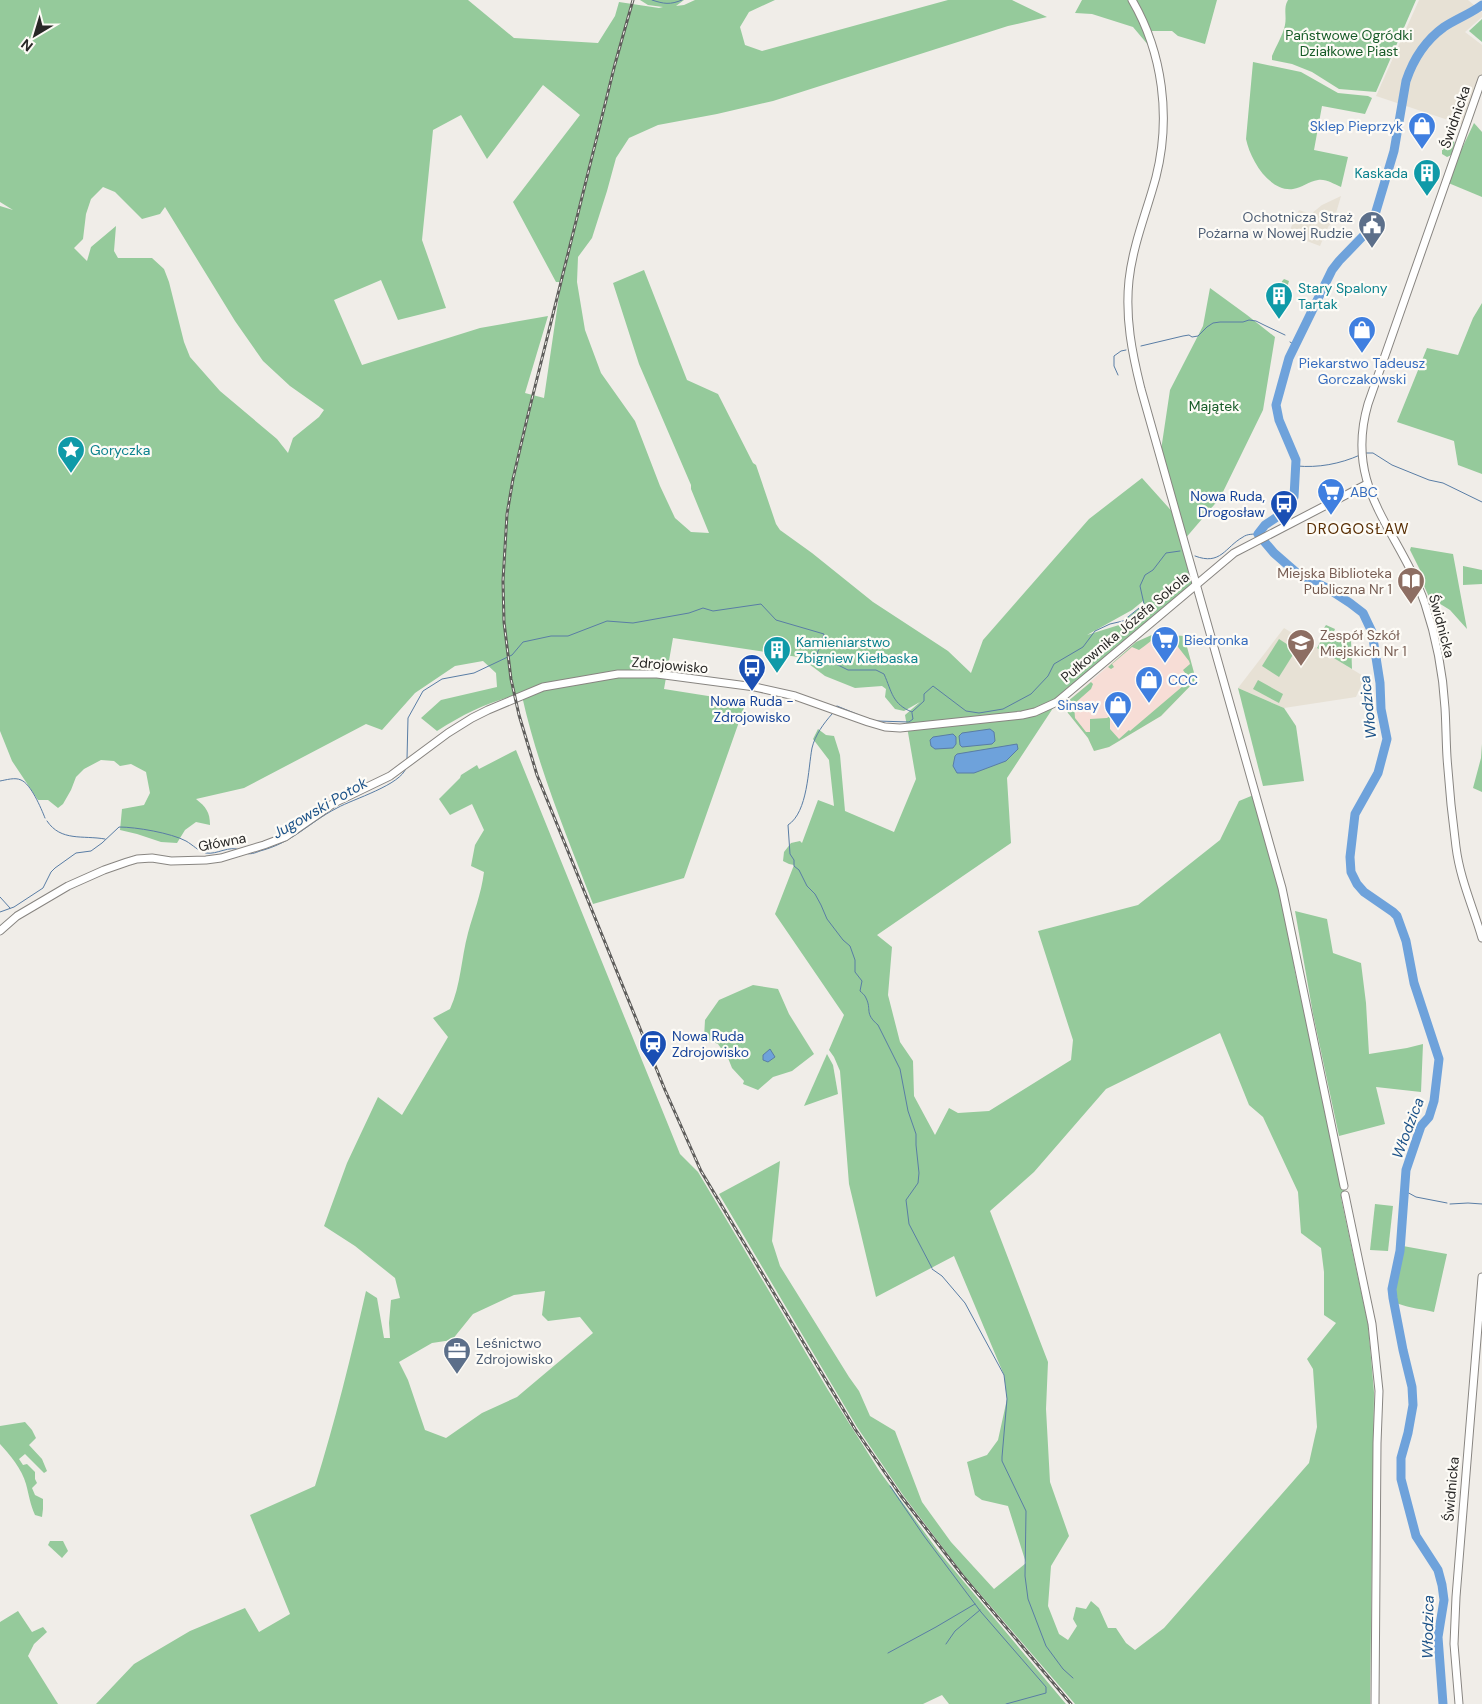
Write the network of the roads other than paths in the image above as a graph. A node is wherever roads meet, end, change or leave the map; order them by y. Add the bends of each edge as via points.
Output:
1 (1132, 0) edge
2 (1482, 79) edge
3 (1367, 484) junction
4 (1196, 584) junction
5 (795, 696) joint
6 (488, 710) joint
7 (0, 931) edge
8 (1482, 938) edge
9 (1344, 1186) dead end
10 (1345, 1195) dead end
11 (1482, 1277) edge
12 (1375, 1704) edge
13 (1459, 1704) edge

1 - 4 street via 1157,62 1164,120 1159,164 1131,266 1128,325 1139,381
2 - 3 street, Świdnicka via 1368,404 1363,423 1362,455
3 - 4 street, Pułkownika Józefa Sokola via 1234,552
3 - 8 street, Świdnicka via 1377,509 1408,564 1433,632 1443,686 1448,782 1456,850 1461,876
4 - 5 street, Pułkownika Józefa Sokola via 1057,702 1035,712 885,727
4 - 9 street via 1282,888
5 - 6 street, Zdrojowisko via 755,687 631,673 543,687
6 - 7 street, Główna via 448,733 376,784 334,803 285,837 206,860 137,859 127,862 68,886 17,916
10 - 12 street via 1372,1324 1379,1391
11 - 13 street, Świdnicka via 1456,1596 1454,1644

